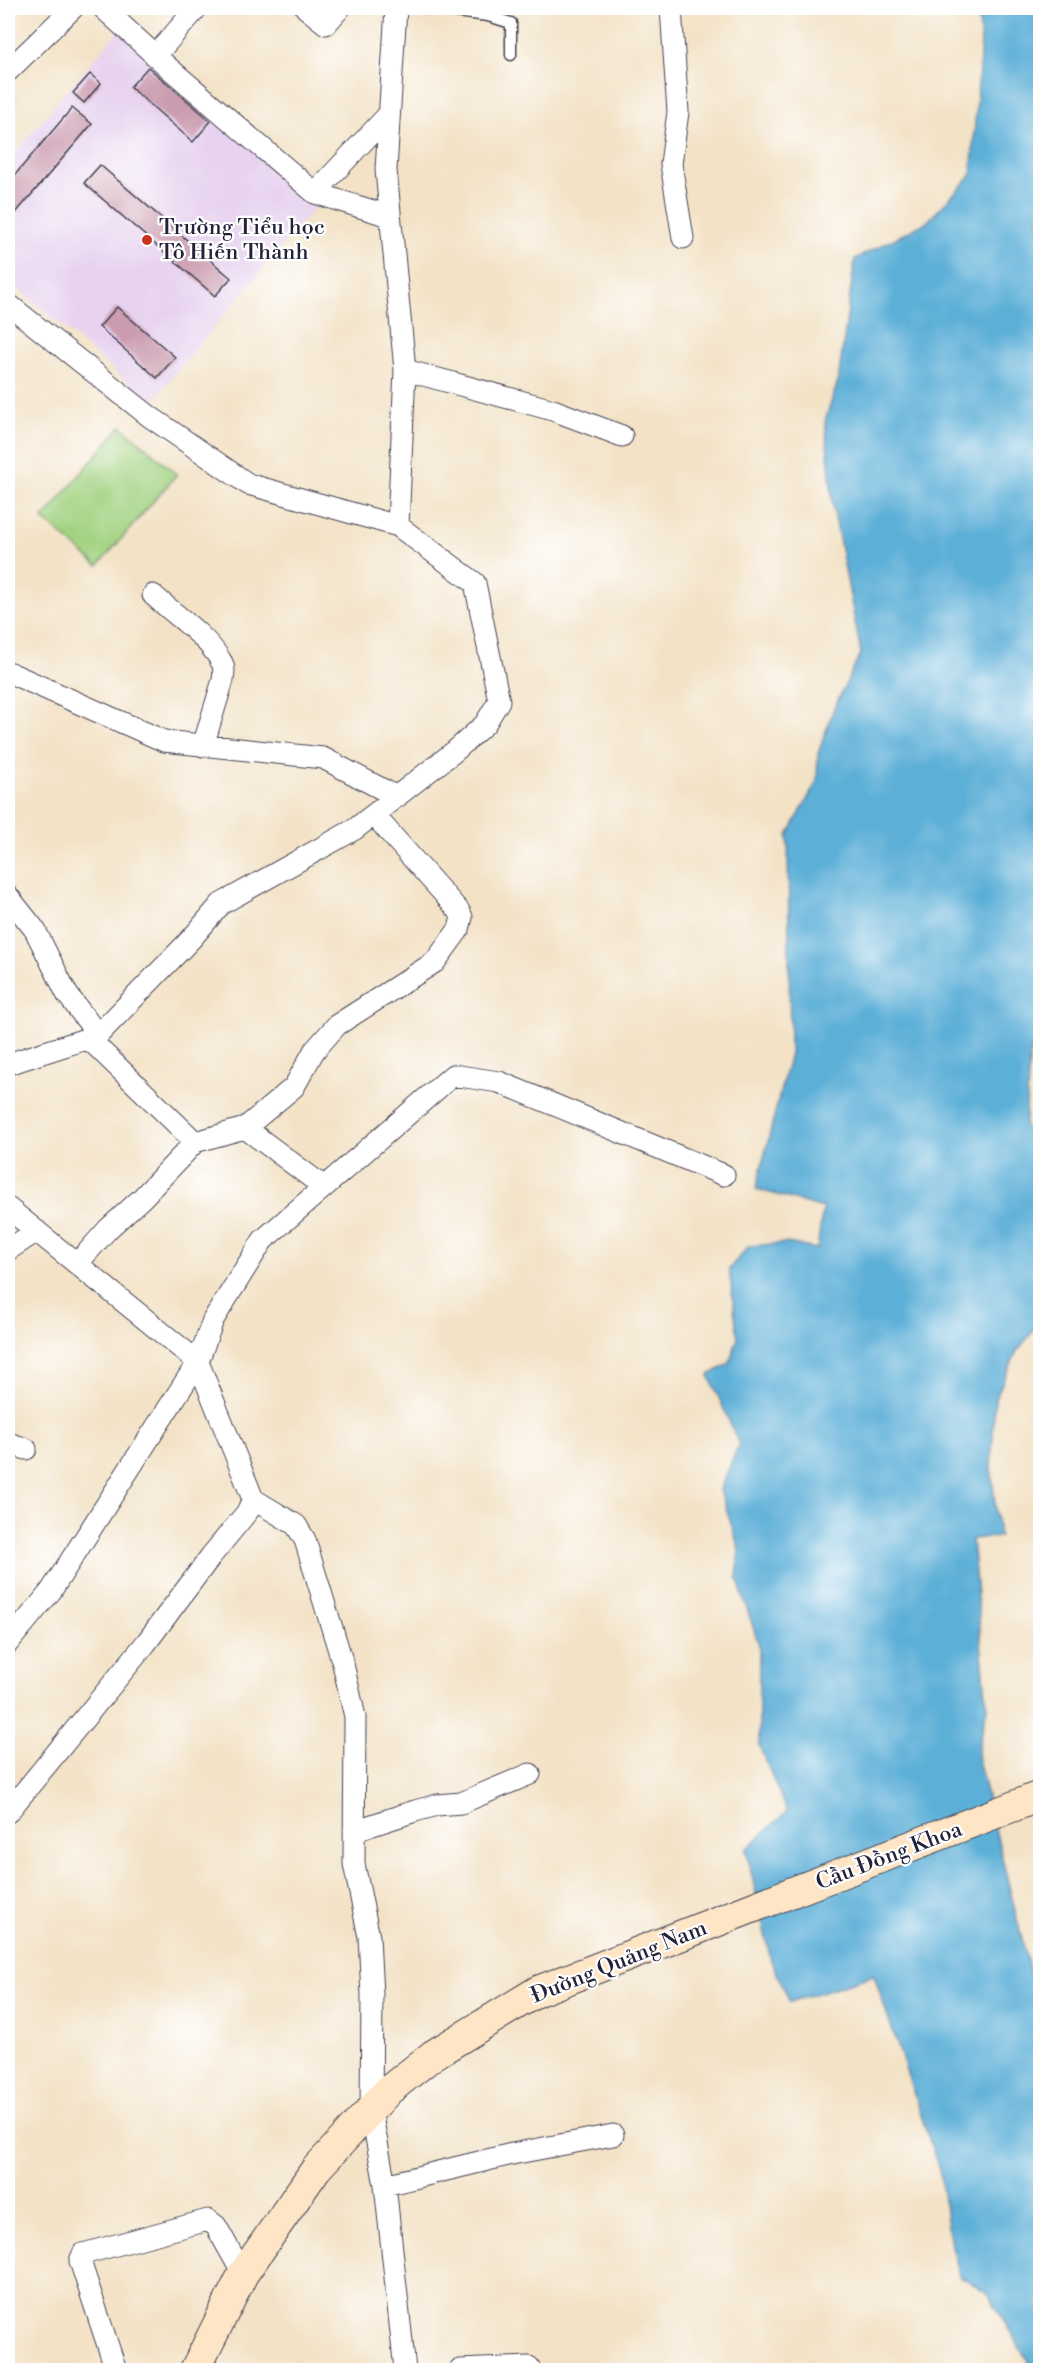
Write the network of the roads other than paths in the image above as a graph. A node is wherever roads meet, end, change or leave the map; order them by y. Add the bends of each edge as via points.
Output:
1 (73, 8) edge
2 (197, 8) edge
3 (306, 8) edge
4 (340, 8) edge
5 (396, 8) edge
6 (424, 8) edge
7 (671, 8) edge
8 (106, 9) edge
9 (512, 55) dead end
10 (155, 56) junction
11 (8, 71) edge
12 (389, 114) junction
13 (315, 193) junction
14 (389, 216) junction
15 (682, 238) dead end
16 (8, 304) edge
17 (405, 370) junction
18 (622, 436) dead end
19 (398, 526) junction
20 (153, 595) dead end
21 (8, 672) edge
22 (203, 746) junction
23 (397, 796) junction
24 (374, 814) junction
25 (8, 896) edge
26 (93, 1036) junction
27 (8, 1064) edge
28 (245, 1128) junction
29 (195, 1142) junction
30 (724, 1175) dead end
31 (324, 1187) junction
32 (8, 1208) edge
33 (37, 1232) junction
34 (8, 1250) edge
35 (77, 1264) junction
36 (198, 1362) junction
37 (252, 1499) junction
38 (8, 1643) edge
39 (530, 1774) dead end
40 (1034, 1799) edge
41 (8, 1812) edge
42 (354, 1832) junction
43 (750, 1910) joint
44 (371, 2111) junction
45 (613, 2135) dead end
46 (386, 2186) junction
47 (243, 2274) junction
48 (529, 2367) dead end
49 (116, 2370) edge
50 (195, 2370) edge
51 (405, 2370) edge
52 (460, 2370) edge

1 - 11 street
2 - 10 street
3 - 4 street via 326,24
5 - 12 street
6 - 9 lane via 511,23
7 - 15 street via 678,112 671,164
8 - 10 street
10 - 13 street
12 - 13 street
12 - 14 street
13 - 14 street
14 - 17 street
16 - 19 street via 150,416 248,484
17 - 18 street via 553,410
17 - 19 street
19 - 23 street via 475,583 499,701 485,724
20 - 22 street via 222,662 223,680
21 - 22 street via 164,741
22 - 23 street via 323,758
23 - 24 street
24 - 26 street via 355,829 221,904
24 - 28 street via 459,911 462,923 426,970 337,1025 314,1051 294,1087
25 - 26 street via 35,930
26 - 27 street
26 - 29 street
28 - 29 street
28 - 31 street
29 - 35 street
30 - 31 street via 499,1082 453,1075
31 - 36 street via 263,1240 213,1320
32 - 33 street
33 - 34 street
33 - 35 street
35 - 36 street
36 - 37 street
36 - 38 street via 51,1591
37 - 41 street via 248,1511 146,1643
37 - 42 street via 296,1525 305,1540 343,1664 355,1717
39 - 42 street via 462,1803 437,1805
40 - 43 main road, Cầu Đồng Khoa
42 - 44 street via 354,1864 369,1937
43 - 44 main road, Đường Quảng Nam via 538,1990 433,2055 389,2090
44 - 46 street
44 - 47 main road, Đường Quảng Nam via 316,2169
45 - 46 street via 512,2154
46 - 51 street
47 - 49 street via 216,2226 208,2220 83,2254 80,2261
47 - 50 main road, Đường Quảng Nam
48 - 52 street

